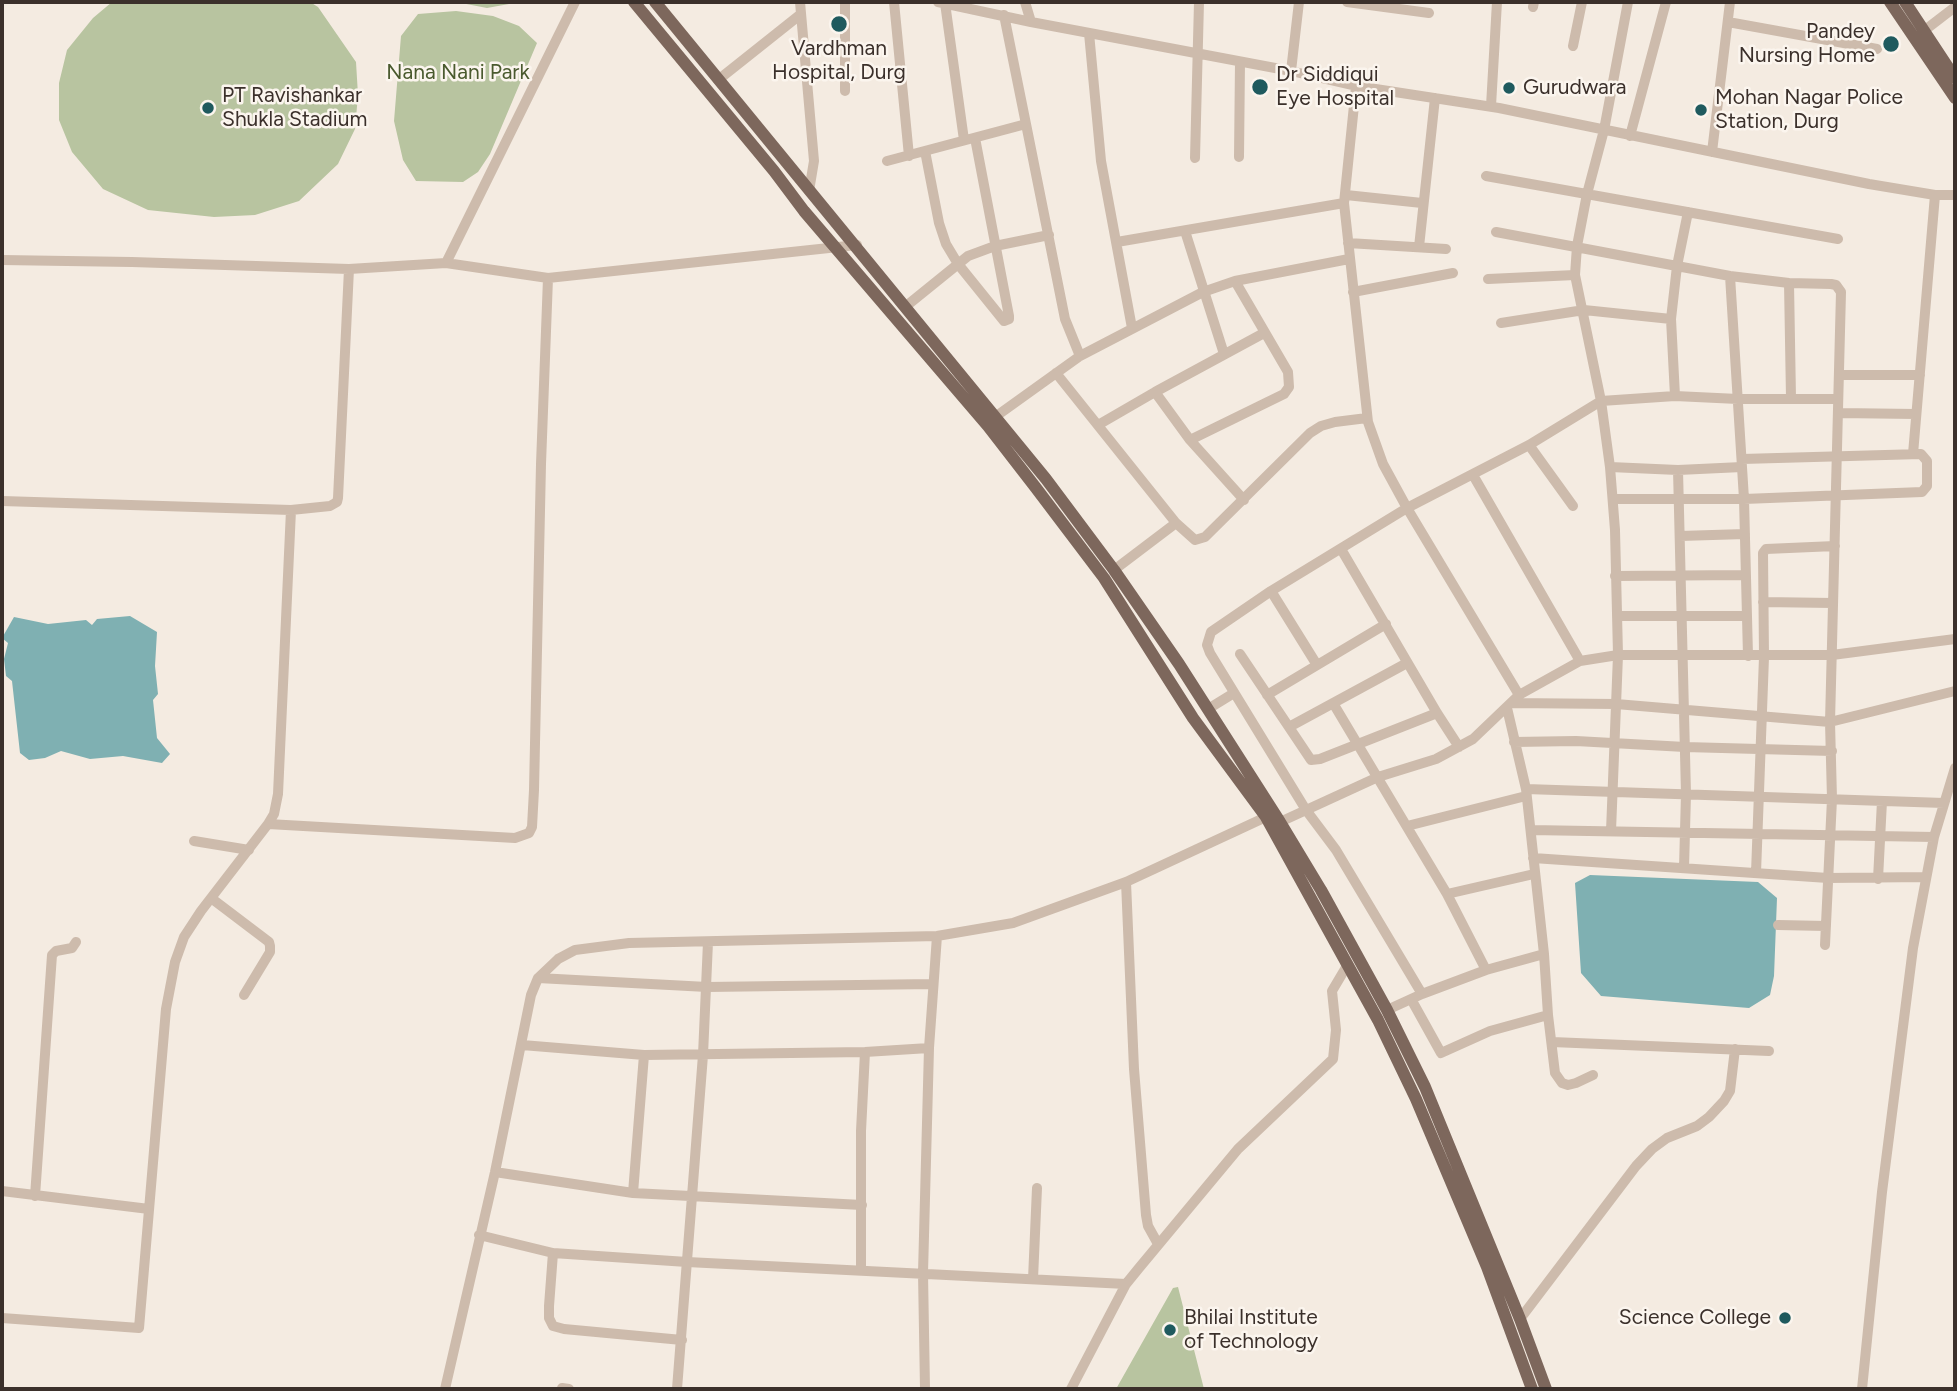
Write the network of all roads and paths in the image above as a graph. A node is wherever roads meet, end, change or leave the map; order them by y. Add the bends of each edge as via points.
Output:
1 (575, 2) edge
2 (634, 2) edge
3 (655, 2) edge
4 (800, 2) edge
5 (845, 2) edge
6 (894, 2) edge
7 (1025, 2) edge
8 (1199, 2) edge
9 (1299, 2) edge
10 (1347, 2) edge
11 (1497, 2) edge
12 (1582, 2) edge
13 (1628, 2) edge
14 (1666, 2) edge
15 (1730, 2) edge
16 (1890, 2) edge
17 (1905, 2) edge
18 (942, 3) edge
19 (1381, 4) edge
20 (1955, 7) edge
21 (1429, 13) dead end
22 (801, 14) junction
23 (1004, 15) junction
24 (1031, 22) junction
25 (1728, 22) junction
26 (1925, 30) junction
27 (1090, 33) junction
28 (1573, 46) dead end
29 (1877, 49) dead end
30 (1196, 54) junction
31 (1240, 62) junction
32 (1291, 71) junction
33 (1955, 78) edge
34 (718, 80) junction
35 (1356, 86) junction
36 (845, 91) dead end
37 (1435, 98) junction
38 (1955, 98) edge
39 (1491, 106) junction
40 (1026, 124) junction
41 (1604, 130) junction
42 (1630, 136) junction
43 (975, 138) junction
44 (964, 141) junction
45 (925, 151) junction
46 (1712, 152) junction
47 (909, 156) junction
48 (1239, 157) dead end
49 (1195, 158) dead end
50 (887, 161) dead end
51 (1486, 176) dead end
52 (809, 191) junction
53 (1587, 194) junction
54 (1935, 195) junction
55 (1955, 195) edge
56 (1345, 199) junction
57 (1422, 203) junction
58 (1688, 212) junction
59 (1185, 231) junction
60 (1496, 232) dead end
61 (1049, 235) junction
62 (1838, 239) dead end
63 (1116, 242) junction
64 (1348, 243) junction
65 (856, 245) junction
66 (995, 246) junction
67 (1577, 246) junction
68 (1419, 247) junction
69 (836, 249) junction
70 (1446, 249) dead end
71 (1349, 259) junction
72 (2, 260) edge
73 (446, 264) junction
74 (958, 264) junction
75 (1677, 266) junction
76 (349, 270) junction
77 (1453, 273) dead end
78 (1575, 275) junction
79 (1730, 276) junction
80 (548, 278) junction
81 (1488, 279) dead end
82 (1235, 281) junction
83 (1789, 283) junction
84 (1203, 292) junction
85 (1353, 292) junction
86 (905, 307) junction
87 (1584, 310) junction
88 (1671, 319) junction
89 (1501, 323) dead end
90 (1132, 328) junction
91 (1264, 333) junction
92 (1224, 354) junction
93 (1080, 356) junction
94 (1056, 373) junction
95 (1839, 375) junction
96 (1920, 375) junction
97 (1155, 391) junction
98 (1675, 396) junction
99 (1791, 398) junction
100 (1738, 399) junction
101 (1838, 399) junction
102 (1601, 401) junction
103 (1838, 413) junction
104 (1916, 414) junction
105 (995, 417) junction
106 (1368, 420) junction
107 (1098, 425) junction
108 (1190, 440) junction
109 (1529, 445) junction
110 (1913, 454) junction
111 (1837, 456) junction
112 (1742, 463) junction
113 (1610, 467) junction
114 (1678, 470) junction
115 (1474, 475) junction
116 (1836, 495) junction
117 (1613, 499) junction
118 (1679, 499) junction
119 (1744, 499) junction
120 (1244, 500) junction
121 (2, 501) edge
122 (1573, 506) dead end
123 (1407, 508) junction
124 (291, 510) junction
125 (1176, 523) junction
126 (1745, 534) junction
127 (1680, 536) junction
128 (1835, 546) junction
129 (1341, 549) junction
130 (1114, 570) junction
131 (1681, 575) junction
132 (1745, 575) junction
133 (1615, 576) junction
134 (1271, 591) junction
135 (1763, 602) junction
136 (1833, 603) junction
137 (1617, 616) junction
138 (1747, 616) junction
139 (1682, 617) junction
140 (1386, 624) junction
141 (1955, 639) edge
142 (1240, 654) dead end
143 (1618, 655) junction
144 (1832, 655) junction
145 (1683, 656) junction
146 (1748, 656) junction
147 (1764, 657) junction
148 (1580, 661) junction
149 (1407, 663) junction
150 (1317, 665) junction
151 (1955, 691) edge
152 (1267, 695) junction
153 (1519, 695) junction
154 (1227, 697) junction
155 (1333, 704) junction
156 (1616, 704) junction
157 (1509, 705) junction
158 (1208, 709) junction
159 (1683, 710) junction
160 (1437, 713) junction
161 (1761, 717) junction
162 (1830, 722) junction
163 (1289, 727) junction
164 (1514, 742) junction
165 (1615, 743) junction
166 (1358, 744) junction
167 (1459, 747) junction
168 (1685, 747) junction
169 (1761, 749) junction
170 (1832, 751) junction
171 (1955, 768) edge
172 (1378, 777) junction
173 (1526, 792) junction
174 (1613, 792) junction
175 (1686, 794) junction
176 (1759, 797) junction
177 (1832, 799) junction
178 (1882, 801) junction
179 (1944, 803) junction
180 (1306, 810) junction
181 (1266, 817) junction
182 (1280, 822) junction
183 (268, 824) junction
184 (1407, 826) junction
185 (1531, 830) junction
186 (1611, 831) junction
187 (1685, 832) junction
188 (1758, 834) junction
189 (1830, 835) junction
190 (1880, 836) junction
191 (1934, 837) junction
192 (194, 841) dead end
193 (249, 850) junction
194 (1533, 858) junction
195 (1684, 869) junction
196 (1756, 873) junction
197 (1534, 874) junction
198 (1926, 877) junction
199 (1828, 878) junction
200 (1878, 879) junction
201 (1125, 882) junction
202 (1447, 894) junction
203 (211, 898) junction
204 (1778, 925) dead end
205 (1826, 926) junction
206 (937, 936) junction
207 (76, 942) dead end
208 (708, 942) junction
209 (1825, 945) dead end
210 (1544, 954) junction
211 (1348, 964) junction
212 (1486, 970) junction
213 (538, 978) junction
214 (933, 984) junction
215 (707, 987) junction
216 (1422, 994) junction
217 (244, 995) dead end
218 (1411, 999) junction
219 (1387, 1010) junction
220 (1548, 1015) junction
221 (1552, 1042) junction
222 (522, 1045) junction
223 (929, 1048) junction
224 (1735, 1049) junction
225 (1769, 1051) dead end
226 (865, 1052) junction
227 (644, 1055) junction
228 (704, 1055) junction
229 (1593, 1074) dead end
230 (495, 1172) junction
231 (1037, 1188) dead end
232 (2, 1191) edge
233 (633, 1194) junction
234 (35, 1196) junction
235 (691, 1196) junction
236 (862, 1205) junction
237 (149, 1209) junction
238 (479, 1235) junction
239 (1158, 1244) junction
240 (553, 1253) junction
241 (687, 1262) junction
242 (861, 1270) junction
243 (923, 1273) junction
244 (1033, 1279) junction
245 (1126, 1284) junction
246 (2, 1318) edge
247 (1520, 1319) junction
248 (682, 1340) junction
249 (445, 1389) edge
250 (677, 1389) edge
251 (925, 1389) edge
252 (1070, 1389) edge
253 (1532, 1389) edge
254 (1546, 1389) edge
255 (1862, 1389) edge

1 - 73 street
2 - 69 main road
3 - 34 main road
4 - 22 street
5 - 36 street
6 - 47 street
7 - 24 street
8 - 30 street
9 - 32 street
10 - 19 street
11 - 39 street
12 - 28 street
13 - 41 street
14 - 42 street
15 - 25 street
16 - 38 main road
17 - 26 main road
18 - 23 street
18 - 44 street
19 - 21 street
20 - 26 street
22 - 34 street
22 - 52 street via 814,161
23 - 24 street
23 - 40 street
24 - 27 street
25 - 29 street
25 - 46 street
26 - 33 main road
27 - 30 street
27 - 63 street via 1101,161
30 - 31 street
30 - 49 street
31 - 32 street
31 - 48 street
32 - 35 street
34 - 52 main road
35 - 37 street
35 - 56 street
37 - 39 street
37 - 57 street
39 - 41 street
40 - 43 street
40 - 61 street
41 - 42 street
41 - 53 street
42 - 46 street
43 - 44 street
43 - 66 street
44 - 45 street
45 - 47 street
45 - 74 street via 939,223
46 - 54 street
47 - 50 street
51 - 53 street
52 - 65 main road
53 - 58 street
53 - 67 street
54 - 55 street
54 - 96 street
56 - 57 street
56 - 59 street
56 - 64 street
57 - 68 street
58 - 62 street
58 - 75 street
59 - 63 street
59 - 84 street
60 - 67 street
61 - 66 street
61 - 93 street via 1065,319
63 - 90 street
64 - 68 street
64 - 71 street
65 - 69 street
65 - 86 main road
66 - 74 street
66 - 74 street via 1007,321
67 - 75 street
67 - 78 street
68 - 70 street
69 - 80 street
69 - 181 main road via 988,426 1097,568 1193,718
71 - 82 street
71 - 85 street
72 - 76 street
73 - 76 street
73 - 80 street
74 - 86 street
75 - 79 street
75 - 88 street
76 - 124 street via 338,498 330,506
77 - 85 street
78 - 81 street
78 - 87 street
79 - 83 street
79 - 100 street
80 - 183 street via 534,790 529,833 515,838
82 - 84 street
82 - 91 street
83 - 95 street via 1839,287
83 - 99 street
84 - 90 street
84 - 92 street
85 - 106 street
86 - 105 main road
87 - 88 street
87 - 89 street
87 - 102 street
88 - 98 street
90 - 93 street
91 - 92 street
91 - 108 street via 1288,372 1288,391
92 - 97 street
93 - 94 street
94 - 105 street
94 - 107 street
95 - 96 street
95 - 101 street
96 - 104 street
97 - 107 street
97 - 108 street
98 - 100 street
98 - 102 street
99 - 100 street
99 - 101 street
100 - 112 street
101 - 103 street
102 - 109 street
102 - 113 street
103 - 104 street
103 - 111 street
104 - 110 street
105 - 130 main road
106 - 120 street via 1335,422 1310,433
106 - 123 street via 1383,464
107 - 125 street
108 - 120 street
109 - 115 street
109 - 122 street
110 - 111 street
110 - 116 street via 1921,454 1927,461 1925,491
111 - 112 street
111 - 116 street
112 - 114 street
112 - 119 street
113 - 114 street
113 - 117 street
114 - 118 street
115 - 123 street
115 - 148 street
116 - 119 street
116 - 128 street
117 - 118 street
117 - 133 street
118 - 119 street
118 - 127 street
119 - 126 street
120 - 125 street via 1200,540 1191,538
121 - 124 street
123 - 129 street
123 - 153 street
124 - 183 street via 278,794
125 - 130 street
126 - 127 street
126 - 132 street
127 - 131 street
128 - 135 street via 1764,551
128 - 136 street
129 - 134 street
129 - 140 street
130 - 158 main road
131 - 132 street
131 - 133 street
131 - 139 street
132 - 138 street
133 - 137 street
134 - 150 street
134 - 154 street via 1208,638
135 - 136 street
135 - 147 street
136 - 144 street
137 - 139 street
137 - 143 street
138 - 139 street
138 - 146 street
139 - 145 street
140 - 149 street
140 - 150 street
141 - 144 street
142 - 152 street
143 - 145 street
143 - 148 street
143 - 156 street
144 - 147 street
144 - 162 street
145 - 146 street
145 - 159 street
146 - 147 street
147 - 161 street
148 - 153 street
149 - 155 street
149 - 160 street
150 - 152 street
151 - 162 street
152 - 163 street
153 - 157 street
154 - 158 street
154 - 180 street
155 - 163 street
155 - 166 street
156 - 157 street
156 - 159 street
156 - 165 street
157 - 164 street
157 - 167 street
158 - 182 main road
159 - 161 street
159 - 168 street
160 - 166 street
160 - 167 street
161 - 162 street
161 - 169 street
162 - 170 street
163 - 166 street via 1311,760
164 - 165 street
164 - 173 street
165 - 168 street
165 - 174 street
166 - 172 street
167 - 172 street
168 - 169 street
168 - 175 street
169 - 170 street
169 - 176 street
170 - 177 street
171 - 179 street
172 - 180 street
172 - 184 street
173 - 174 street
173 - 184 street
173 - 185 street
174 - 175 street
174 - 186 street
175 - 176 street
175 - 187 street
176 - 177 street
176 - 188 street
177 - 178 street
177 - 189 street
178 - 179 street
178 - 190 street
179 - 191 street
180 - 182 street
180 - 216 street via 1336,850
181 - 182 street
181 - 201 street
181 - 211 main road
182 - 219 main road
183 - 193 street
184 - 202 street
185 - 186 street
185 - 194 street
186 - 187 street
187 - 188 street
187 - 195 street
188 - 189 street
188 - 196 street
189 - 190 street
189 - 199 street
190 - 191 street
190 - 200 street
191 - 198 street
192 - 193 street
193 - 203 street
194 - 195 street
194 - 197 street
195 - 196 street
196 - 199 street
197 - 202 street
197 - 210 street
198 - 200 street
198 - 255 street via 1882,1192
199 - 200 street
199 - 205 street
201 - 206 street via 1013,923
201 - 239 street via 1145,1202 1148,1226
202 - 212 street
203 - 217 street via 269,942 270,952
203 - 237 street via 184,937 175,962 166,1009
204 - 205 street
205 - 209 street
206 - 208 street
206 - 214 street
207 - 234 street via 52,955
208 - 213 street via 629,943 575,950
208 - 215 street
210 - 212 street
210 - 220 street
211 - 239 street via 1332,991 1336,1030 1332,1059 1238,1149
211 - 253 main road via 1416,1099 1487,1267
212 - 216 street
213 - 215 street
213 - 222 street
214 - 215 street
214 - 223 street
215 - 228 street
216 - 218 street
218 - 219 street
218 - 220 street via 1441,1053 1490,1031
219 - 247 main road via 1425,1087
220 - 221 street
221 - 224 street
221 - 229 street via 1555,1073 1562,1083 1576,1083
222 - 227 street
222 - 230 street
223 - 226 street
223 - 243 street
224 - 225 street
224 - 247 street via 1730,1091 1724,1101 1697,1126 1667,1139 1644,1158
226 - 228 street
226 - 236 street
227 - 228 street
227 - 233 street
228 - 235 street
230 - 233 street
230 - 238 street
231 - 244 street
232 - 234 street
233 - 235 street
234 - 237 street
235 - 236 street
235 - 241 street
236 - 242 street
237 - 246 street via 139,1328
238 - 240 street
238 - 249 street
239 - 245 street
240 - 241 street
240 - 248 street via 549,1318 553,1326
241 - 242 street
241 - 248 street
242 - 243 street
243 - 244 street
243 - 251 street
244 - 245 street
245 - 252 street
247 - 254 main road
248 - 250 street

